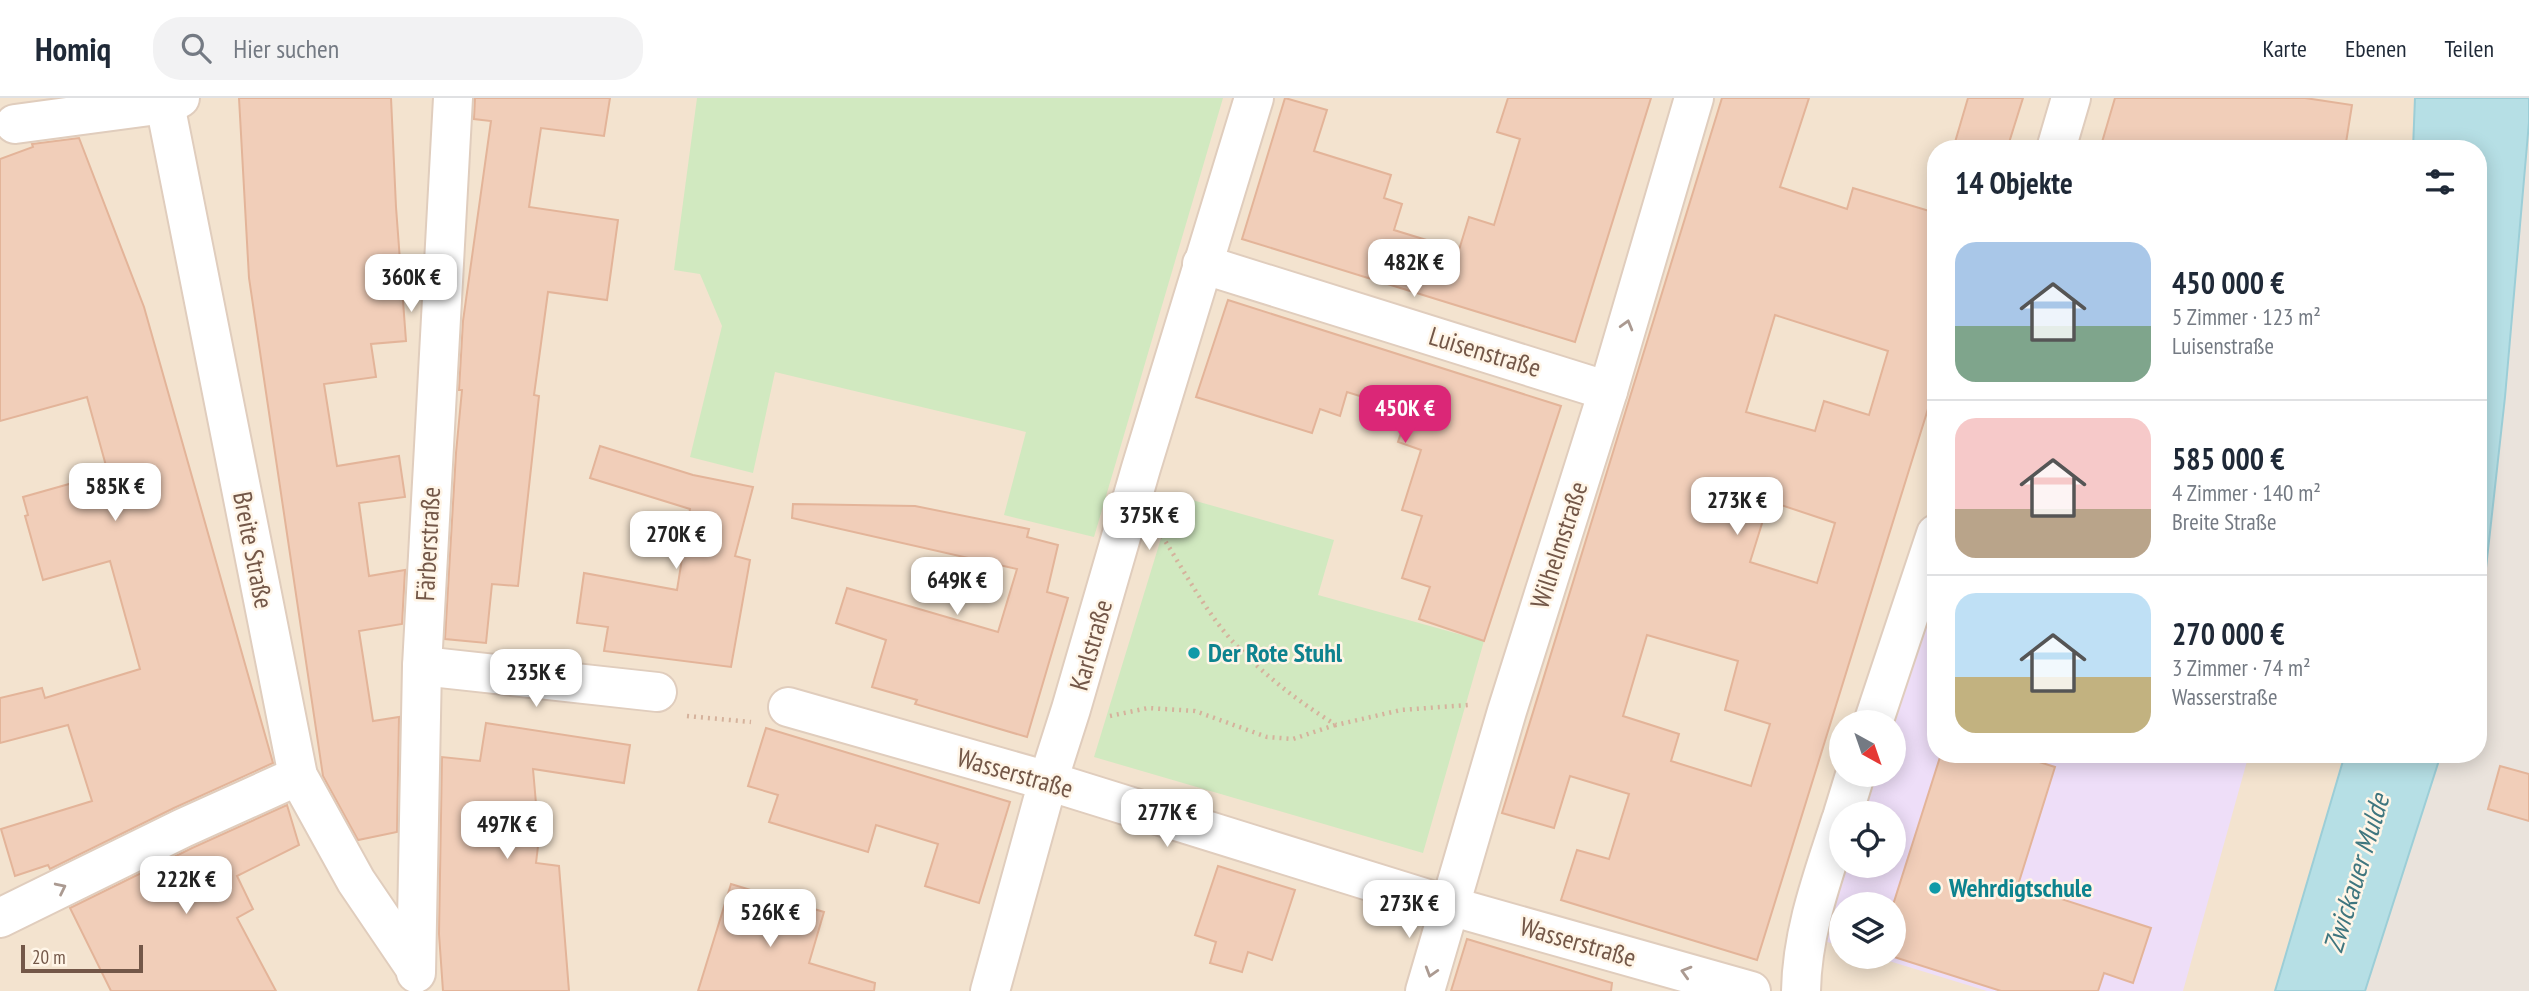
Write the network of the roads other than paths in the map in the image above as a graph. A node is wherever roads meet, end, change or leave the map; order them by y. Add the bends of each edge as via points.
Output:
1 (453, 98) edge
2 (1254, 98) edge
3 (1693, 98) edge
4 (2071, 98) edge
5 (172, 101) edge
6 (10, 120) edge
7 (2059, 140) edge
8 (1202, 264) junction
9 (1608, 391) junction
10 (1927, 561) edge
11 (422, 666) junction
12 (657, 692) road end
13 (788, 707) road end
14 (1877, 710) edge
15 (298, 776) junction
16 (1048, 781) junction
17 (1829, 857) edge
18 (1450, 906) junction
19 (0, 918) edge
20 (417, 979) edge
21 (990, 991) edge
22 (1425, 991) edge
23 (1751, 991) edge
24 (1801, 991) edge

1 - 11 street, Färberstraße
2 - 8 street, Karlstraße
9 -> 3 street, Wilhelmstraße
4 - 7 street
5 - 6 street
5 - 15 street, Breite Straße
8 - 9 street, Luisenstraße
8 - 16 street, Karlstraße
9 - 18 street, Wilhelmstraße
10 - 14 street
11 - 12 street
11 - 20 street, Färberstraße
13 - 16 street, Wasserstraße
19 -> 15 street
15 - 20 street, Breite Straße
16 - 18 street, Wasserstraße
16 - 21 street, Karlstraße
17 - 24 street via 1810,916
18 -> 22 street, Wilhelmstraße
23 -> 18 street, Wasserstraße

